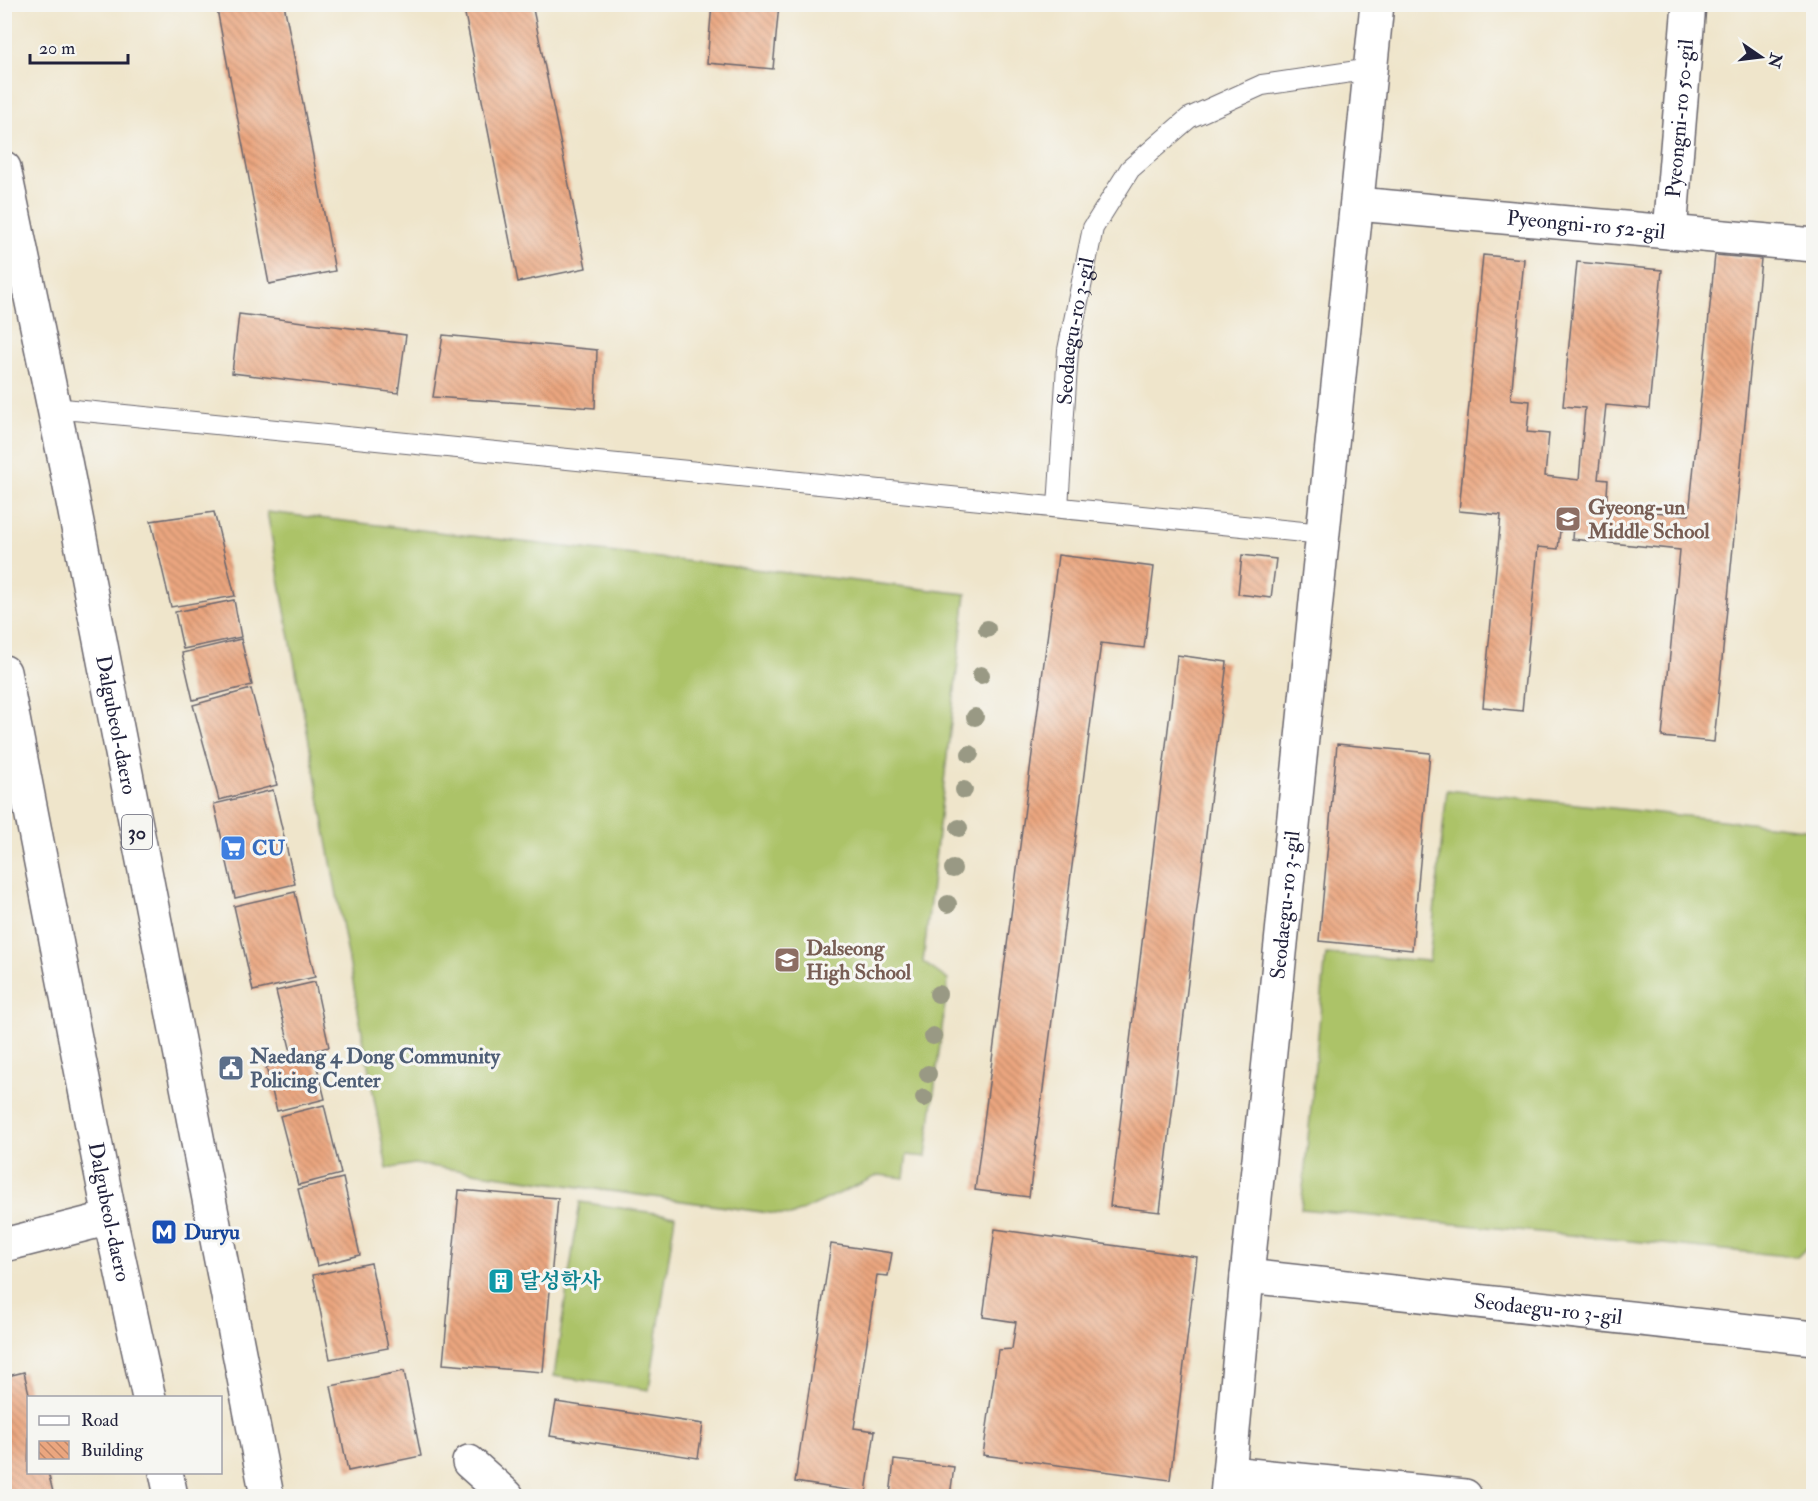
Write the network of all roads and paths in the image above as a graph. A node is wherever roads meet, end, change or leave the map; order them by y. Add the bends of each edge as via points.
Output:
1 (1377, 4) edge
2 (1689, 4) edge
3 (1371, 69) junction
4 (4, 168) edge
5 (1357, 204) junction
6 (1670, 232) junction
7 (1814, 245) edge
8 (54, 408) junction
9 (1058, 507) junction
10 (1323, 534) junction
11 (4, 672) edge
12 (110, 1218) junction
13 (4, 1245) edge
14 (1247, 1276) junction
15 (1814, 1338) edge
16 (149, 1396) edge
17 (469, 1462) dead end
18 (166, 1474) edge
19 (1228, 1485) edge
20 (171, 1497) edge
21 (267, 1497) edge
22 (507, 1497) edge
23 (1464, 1497) edge

1 - 3 street, Seodaegu-ro 3-gil
2 - 6 street, Pyeongni-ro 50-gil
3 - 5 street, Seodaegu-ro 3-gil
3 - 9 lane, Seodaegu-ro 3-gil via 1262,85 1189,118 1131,169 1093,228 1068,350
4 - 8 street, Dalgubeol-daero / 30
5 - 6 street, Pyeongni-ro 52-gil
5 - 10 street, Seodaegu-ro 3-gil
6 - 7 street, Pyeongni-ro 52-gil
8 - 9 lane
8 - 21 street, Dalgubeol-daero / 30
9 - 10 lane
10 - 14 street, Seodaegu-ro 3-gil
11 - 12 street, Dalgubeol-daero
12 - 13 street
12 - 16 street, Dalgubeol-daero
14 - 15 street, Seodaegu-ro 3-gil
14 - 19 street, Seodaegu-ro 3-gil
17 - 22 street
18 - 20 street
19 - 23 street, Seodaegu-ro 3-gil

